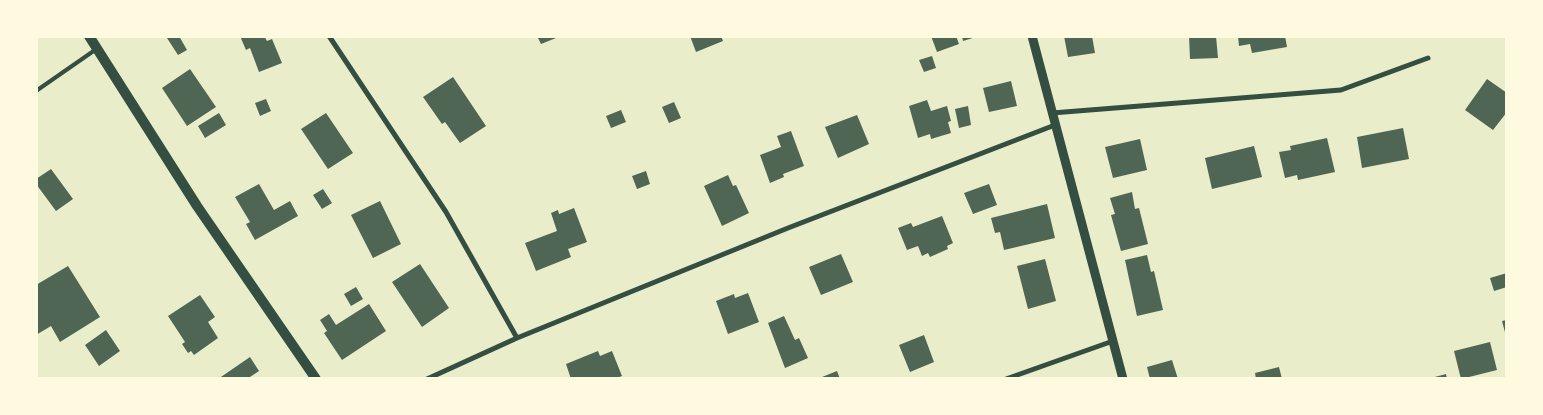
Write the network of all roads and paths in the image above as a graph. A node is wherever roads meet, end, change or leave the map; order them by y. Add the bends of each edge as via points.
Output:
1 (89, 36) edge
2 (329, 36) edge
3 (1032, 36) edge
4 (97, 49) junction
5 (1428, 58) dead end
6 (36, 91) edge
7 (1052, 113) junction
8 (1055, 125) junction
9 (517, 338) junction
10 (1113, 340) junction
11 (316, 379) edge
12 (427, 379) edge
13 (1006, 379) edge
14 (1123, 379) edge

1 - 4 main road
2 - 9 street via 446,212
3 - 7 street
4 - 6 lane
4 - 11 main road via 197,206
5 - 7 street via 1341,90
7 - 8 street
8 - 9 street via 788,228
8 - 10 street
9 - 12 street
10 - 13 street
10 - 14 street

